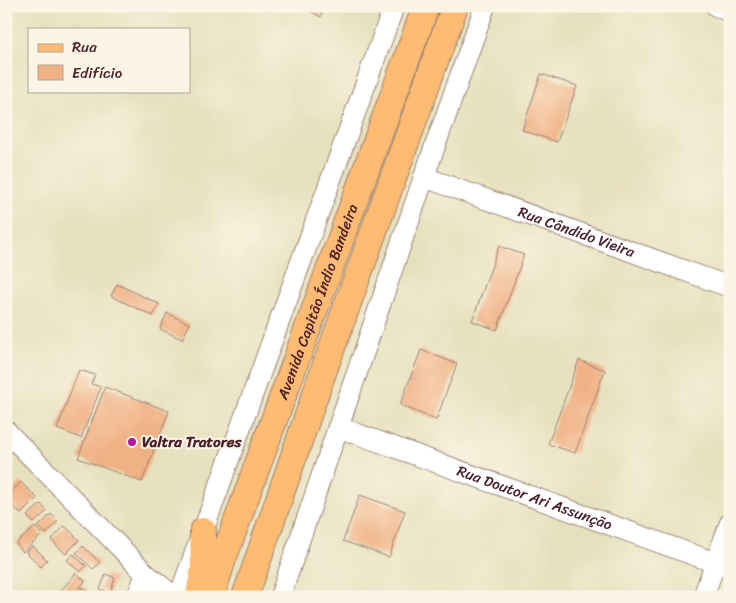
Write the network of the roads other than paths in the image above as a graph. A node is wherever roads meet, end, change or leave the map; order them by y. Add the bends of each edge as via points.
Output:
1 (394, 6) edge
2 (426, 6) edge
3 (455, 6) edge
4 (485, 6) edge
5 (716, 6) edge
6 (730, 12) edge
7 (424, 176) junction
8 (730, 287) edge
9 (338, 428) junction
10 (6, 431) edge
11 (730, 523) edge
12 (203, 531) junction
13 (723, 565) edge
14 (146, 574) junction
15 (138, 597) edge
16 (175, 597) edge
17 (179, 597) edge
18 (199, 597) edge
19 (211, 597) edge
20 (245, 597) edge
21 (280, 597) edge
22 (703, 597) edge

1 - 12 street
2 - 19 main road, Avenida Capitão Índio Bandeira
3 - 20 main road, Avenida Capitão Índio Bandeira
4 - 7 street
5 - 6 street
7 - 8 street, Rua Cândido Vieira
7 - 9 street
9 - 13 street, Rua Doutor Ari Assunção
9 - 21 street
10 - 14 street
11 - 13 street
12 - 17 street
12 - 18 main road via 204,569
13 - 22 street
14 - 15 street
14 - 16 street

